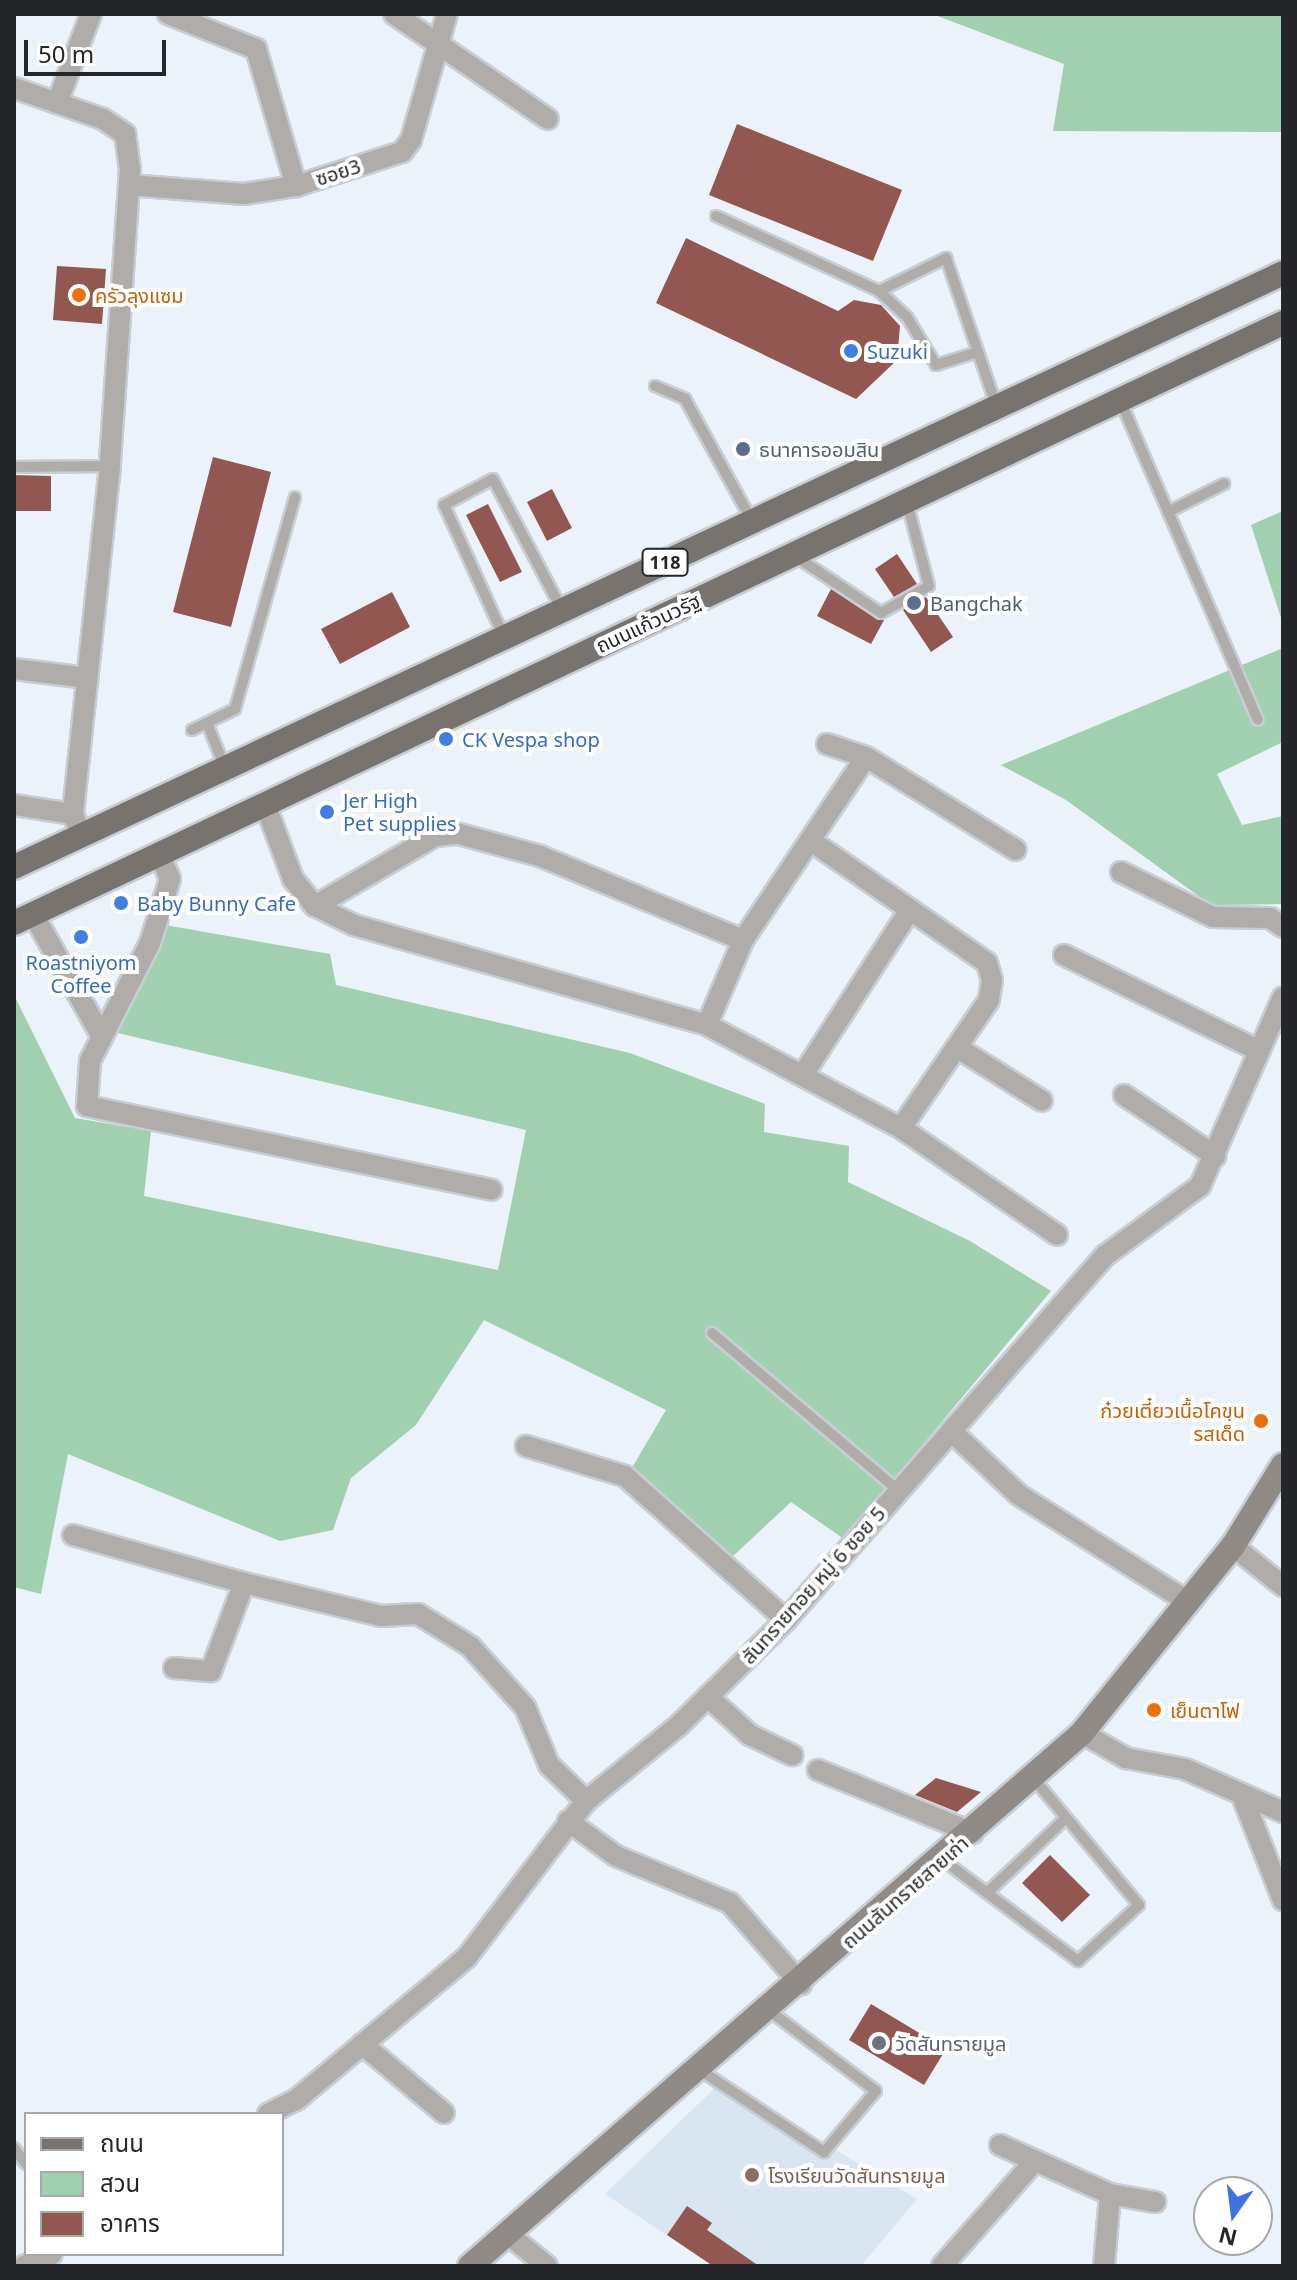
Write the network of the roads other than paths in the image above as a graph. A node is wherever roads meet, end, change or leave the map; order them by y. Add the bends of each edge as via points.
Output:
1 (91, 14) edge
2 (168, 14) edge
3 (394, 14) edge
4 (447, 14) edge
5 (204, 20) edge
6 (438, 44) junction
7 (14, 88) edge
8 (57, 103) junction
9 (548, 119) dead end
10 (129, 185) junction
11 (296, 186) junction
12 (716, 216) dead end
13 (1283, 273) edge
14 (879, 291) junction
15 (1282, 326) edge
16 (978, 352) junction
17 (655, 386) dead end
18 (1120, 400) junction
19 (997, 407) junction
20 (110, 466) junction
21 (14, 467) edge
22 (1224, 484) dead end
23 (295, 497) dead end
24 (907, 501) junction
25 (1168, 512) junction
26 (752, 521) junction
27 (793, 555) junction
28 (562, 610) junction
29 (504, 637) junction
30 (14, 669) edge
31 (87, 678) junction
32 (1258, 720) dead end
33 (207, 723) junction
34 (192, 730) dead end
35 (827, 744) dead end
36 (866, 757) junction
37 (225, 768) junction
38 (265, 804) junction
39 (14, 805) edge
40 (77, 824) junction
41 (811, 841) junction
42 (1016, 850) dead end
43 (159, 854) junction
44 (14, 867) edge
45 (1121, 872) dead end
46 (315, 906) junction
47 (910, 910) junction
48 (23, 918) edge
49 (1283, 927) edge
50 (743, 940) junction
51 (1064, 955) dead end
52 (1283, 997) edge
53 (707, 1025) junction
54 (102, 1037) junction
55 (958, 1048) junction
56 (1256, 1049) junction
57 (804, 1073) junction
58 (1124, 1095) dead end
59 (1042, 1101) dead end
60 (901, 1128) junction
61 (1215, 1156) junction
62 (491, 1190) dead end
63 (1057, 1235) dead end
64 (712, 1333) dead end
65 (951, 1431) junction
66 (526, 1446) dead end
67 (1283, 1465) edge
68 (899, 1491) junction
69 (73, 1535) dead end
70 (1233, 1546) junction
71 (244, 1583) junction
72 (1283, 1586) edge
73 (1190, 1603) junction
74 (786, 1620) junction
75 (174, 1668) dead end
76 (708, 1697) junction
77 (1082, 1733) junction
78 (792, 1755) dead end
79 (818, 1770) dead end
80 (1034, 1779) junction
81 (1243, 1798) junction
82 (586, 1801) junction
83 (1283, 1812) edge
84 (1066, 1818) junction
85 (568, 1821) junction
86 (973, 1833) junction
87 (943, 1860) junction
88 (987, 1893) junction
89 (1283, 1900) edge
90 (801, 1984) junction
91 (770, 2011) junction
92 (362, 2044) junction
93 (700, 2070) junction
94 (272, 2112) edge
95 (444, 2113) dead end
96 (1000, 2145) dead end
97 (1033, 2163) junction
98 (1110, 2194) junction
99 (1155, 2202) dead end
100 (509, 2235) junction
101 (470, 2266) edge
102 (547, 2266) edge
103 (942, 2266) edge
104 (1104, 2266) edge

1 - 8 street
2 - 5 street
3 - 6 street
4 - 6 street, ซอย3
5 - 11 street via 256,49
6 - 9 street
6 - 11 street, ซอย3 via 411,140 402,152
7 - 8 street
8 - 10 street via 125,134
10 - 11 street, ซอย3 via 244,194
10 - 20 street
12 - 14 lane
13 - 19 main road, 118
14 - 16 lane via 907,317 936,365
14 - 16 lane via 946,258
15 - 18 main road, ถนนแก้วนวรัฐ / 118
16 - 19 lane
17 - 26 lane via 685,399
18 - 24 main road, ถนนแก้วนวรัฐ / 118
18 - 25 lane
19 - 26 main road, 118
20 - 21 lane
20 - 31 street
22 - 25 lane
23 - 33 lane via 235,709
24 - 27 main road, ถนนแก้วนวรัฐ / 118
24 - 27 lane via 929,586 881,613
25 - 32 lane
26 - 28 main road, 118
27 - 38 main road, ถนนแก้วนวรัฐ / 118
28 - 29 main road, 118
28 - 29 lane via 493,479 444,505
29 - 37 main road, 118
30 - 31 street
31 - 40 street
33 - 34 lane
33 - 37 lane
35 - 36 street
36 - 41 street
36 - 42 street
37 - 40 main road, 118
38 - 43 main road, ถนนแก้วนวรัฐ / 118
38 - 46 street via 293,879
39 - 40 street
40 - 44 main road, 118
41 - 47 street
41 - 50 street
43 - 48 main road, ถนนแก้วนวรัฐ / 118
43 - 54 street via 170,879 150,943
45 - 49 street via 1213,917 1270,918
46 - 50 street via 435,836 459,834 540,856
46 - 53 street via 354,925
47 - 55 street via 990,972 989,1000
47 - 57 street
48 - 54 street
50 - 53 street
51 - 56 street
52 - 56 street, สันทรายทอย หมู่ 6 ซอย 5
53 - 57 street
54 - 62 street via 90,1061 87,1106
55 - 59 street
55 - 60 street
56 - 61 street, สันทรายทอย หมู่ 6 ซอย 5
57 - 60 street
58 - 61 street
60 - 63 street
61 - 65 street, สันทรายทอย หมู่ 6 ซอย 5 via 1200,1186 1106,1255
64 - 68 lane
65 - 68 street, สันทรายทอย หมู่ 6 ซอย 5
65 - 73 street via 1019,1495
66 - 74 street via 625,1476
67 - 70 main road, ถนนสันทรายสายเก่า
68 - 74 street, สันทรายทอย หมู่ 6 ซอย 5
69 - 71 street
70 - 72 street
70 - 73 main road, ถนนสันทรายสายเก่า
71 - 75 street via 211,1671
71 - 82 street via 381,1616 418,1614 470,1646 525,1707 549,1765
73 - 77 main road, ถนนสันทรายสายเก่า
74 - 76 street, สันทรายทอย หมู่ 6 ซอย 5
76 - 78 street via 750,1735
76 - 82 street, สันทรายทอย หมู่ 6 ซอย 5
77 - 80 main road, ถนนสันทรายสายเก่า
77 - 81 street via 1126,1758 1185,1769
79 - 86 street
80 - 84 lane
80 - 86 main road, ถนนสันทรายสายเก่า
81 - 83 street
81 - 89 street
82 - 85 street, สันทรายทอย หมู่ 6 ซอย 5
84 - 88 lane
84 - 88 lane via 1139,1905 1078,1961
85 - 90 street via 616,1856 730,1903
85 - 92 street, สันทรายทอย หมู่ 6 ซอย 5 via 467,1957
86 - 87 main road, ถนนสันทรายสายเก่า
87 - 88 lane
87 - 90 main road, ถนนสันทรายสายเก่า
90 - 91 main road, ถนนสันทรายสายเก่า
91 - 93 main road, ถนนสันทรายสายเก่า
91 - 93 lane via 876,2091 824,2152
92 - 94 street, สันทรายทอย หมู่ 6 ซอย 5 via 296,2100
92 - 95 street
93 - 100 main road, ถนนสันทรายสายเก่า
96 - 97 street
97 - 98 street
97 - 103 street
98 - 99 street
98 - 104 street
100 - 101 main road, ถนนสันทรายสายเก่า
100 - 102 street

